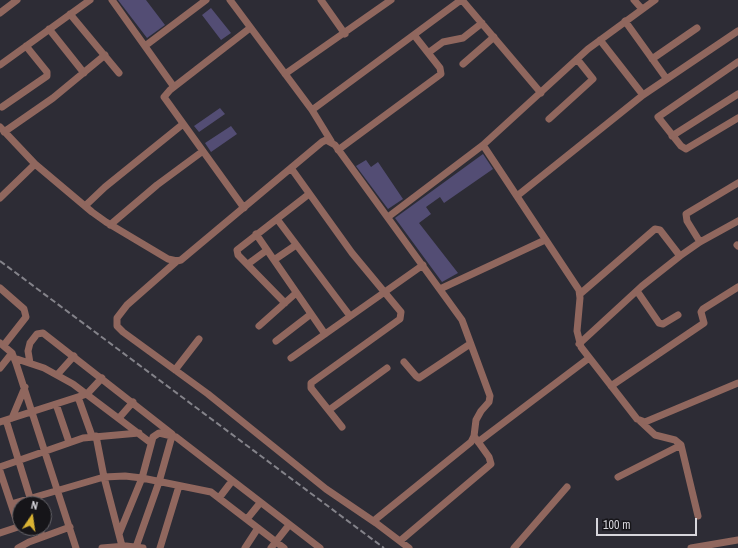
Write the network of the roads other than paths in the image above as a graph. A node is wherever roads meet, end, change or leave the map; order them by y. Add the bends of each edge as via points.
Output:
1 (17, 0) edge
2 (90, 0) edge
3 (112, 0) edge
4 (206, 0) edge
5 (230, 0) edge
6 (321, 0) edge
7 (391, 0) edge
8 (462, 0) edge
9 (634, 0) edge
10 (655, 0) edge
11 (1, 9) edge
12 (642, 9) junction
13 (70, 14) junction
14 (625, 21) junction
15 (482, 23) junction
16 (250, 28) junction
17 (697, 28) dead end
18 (49, 29) junction
19 (738, 31) edge
20 (345, 34) junction
21 (414, 35) junction
22 (494, 38) junction
23 (600, 40) junction
24 (26, 46) junction
25 (145, 46) junction
26 (428, 53) junction
27 (105, 55) junction
28 (577, 59) junction
29 (652, 59) junction
30 (738, 62) edge
31 (463, 64) dead end
32 (0, 65) edge
33 (84, 73) junction
34 (119, 73) dead end
35 (285, 74) junction
36 (666, 78) junction
37 (174, 87) junction
38 (541, 93) junction
39 (738, 94) edge
40 (643, 95) junction
41 (2, 107) dead end
42 (312, 110) junction
43 (738, 118) edge
44 (549, 119) dead end
45 (183, 124) junction
46 (2, 130) edge
47 (672, 136) junction
48 (331, 142) junction
49 (483, 145) junction
50 (338, 150) junction
51 (203, 151) junction
52 (35, 164) junction
53 (291, 168) junction
54 (738, 183) edge
55 (309, 194) junction
56 (517, 196) junction
57 (0, 198) edge
58 (84, 206) junction
59 (244, 208) junction
60 (388, 217) junction
61 (277, 219) junction
62 (738, 221) edge
63 (110, 224) junction
64 (256, 234) junction
65 (545, 240) junction
66 (700, 242) junction
67 (296, 245) junction
68 (267, 250) junction
69 (680, 256) junction
70 (274, 260) junction
71 (177, 261) junction
72 (248, 264) junction
73 (423, 265) junction
74 (738, 287) edge
75 (0, 288) edge
76 (440, 289) junction
77 (386, 291) junction
78 (637, 291) junction
79 (296, 293) junction
80 (580, 294) junction
81 (285, 303) junction
82 (311, 314) junction
83 (678, 315) dead end
84 (350, 316) junction
85 (259, 326) dead end
86 (325, 334) junction
87 (199, 339) dead end
88 (276, 341) dead end
89 (2, 344) edge
90 (470, 344) junction
91 (579, 344) junction
92 (13, 356) junction
93 (74, 356) junction
94 (291, 358) dead end
95 (589, 358) junction
96 (404, 362) dead end
97 (30, 363) junction
98 (0, 368) edge
99 (388, 368) dead end
100 (175, 370) junction
101 (57, 375) junction
102 (102, 378) junction
103 (738, 383) edge
104 (611, 386) junction
105 (25, 387) junction
106 (87, 394) junction
107 (78, 397) junction
108 (133, 402) junction
109 (56, 404) junction
110 (329, 410) junction
111 (33, 412) junction
112 (119, 418) junction
113 (6, 420) edge
114 (640, 421) junction
115 (342, 427) dead end
116 (139, 433) junction
117 (94, 436) junction
118 (474, 436) junction
119 (174, 437) junction
120 (69, 442) junction
121 (478, 442) junction
122 (152, 443) junction
123 (681, 445) junction
124 (46, 450) junction
125 (20, 460) junction
126 (0, 467) edge
127 (0, 471) edge
128 (104, 477) junction
129 (618, 477) dead end
130 (142, 478) junction
131 (232, 481) junction
132 (159, 482) junction
133 (179, 486) junction
134 (567, 487) dead end
135 (59, 490) junction
136 (30, 496) edge
137 (44, 496) edge
138 (219, 498) junction
139 (260, 503) junction
140 (11, 504) joint
141 (698, 516) dead end
142 (247, 519) junction
143 (376, 524) junction
144 (289, 525) junction
145 (70, 527) junction
146 (258, 528) junction
147 (0, 533) edge
148 (119, 534) junction
149 (42, 537) joint
150 (738, 540) edge
151 (400, 541) junction
152 (275, 542) junction
153 (122, 546) junction
154 (139, 547) edge
155 (18, 548) edge
156 (76, 548) edge
157 (102, 548) edge
158 (160, 548) edge
159 (245, 548) edge
160 (271, 548) edge
161 (284, 548) edge
162 (320, 548) edge
163 (409, 548) edge
164 (514, 548) edge
165 (691, 548) edge

1 - 11 street
2 - 13 street
3 - 25 street
4 - 25 street
5 - 16 street
6 - 20 street
7 - 20 street
8 - 15 street
8 - 21 street
9 - 12 street
10 - 12 street
12 - 14 street
13 - 18 street
13 - 27 street
14 - 23 street
14 - 29 street
15 - 22 street
15 - 26 street via 463,38 443,42
16 - 35 street
16 - 37 street
17 - 29 street
18 - 24 street
18 - 33 street
19 - 36 street
20 - 35 street
21 - 26 street
21 - 42 street
22 - 31 street
22 - 38 street
23 - 28 street
23 - 40 street
24 - 32 street
24 - 41 street via 47,72 47,76
25 - 37 street
26 - 50 street via 441,71 440,76
27 - 33 street
27 - 34 street
28 - 38 street
28 - 44 street via 593,79
29 - 36 street
30 - 47 street via 659,116
33 - 46 street via 53,98
35 - 42 street
36 - 40 street
37 - 45 street via 164,98
38 - 49 street
39 - 47 street
40 - 56 street
42 - 48 street
43 - 47 street via 688,149 683,148
45 - 51 street
45 - 58 street
46 - 52 street
48 - 50 street
48 - 53 street via 322,142
49 - 56 street
49 - 60 street
50 - 60 street
51 - 59 street
51 - 63 street
52 - 57 street
52 - 58 street
53 - 55 street
53 - 59 street
54 - 66 street via 686,214
55 - 61 street
55 - 77 street via 352,253
56 - 65 street
58 - 63 street
59 - 71 street
60 - 73 street
61 - 64 street
61 - 67 street
62 - 66 street
63 - 71 street
64 - 68 street
64 - 72 street via 237,250
65 - 76 street
65 - 80 street
66 - 69 street
67 - 70 street
67 - 84 street
68 - 70 street
68 - 72 street
69 - 78 street
69 - 80 street via 660,230 655,229
70 - 79 street
71 - 100 street via 132,300 117,318 116,323 123,332
72 - 81 street
73 - 76 street
73 - 77 street
74 - 104 street via 701,312 704,323
75 - 89 street via 24,309 26,317
76 - 90 street via 462,320
77 - 84 street
77 - 110 street via 401,312 400,319 311,383 311,388
78 - 83 street via 659,323 663,324
78 - 91 street
79 - 81 street
79 - 82 street
80 - 91 street via 577,331
81 - 85 street
82 - 86 street
82 - 88 street
84 - 86 street
86 - 94 street
87 - 100 street
89 - 92 street
90 - 96 street via 419,378
90 - 118 street via 490,396 489,402 476,420
91 - 95 street
92 - 97 street
92 - 98 street
92 - 105 street
93 - 97 street via 47,335 40,333 30,343
93 - 101 street
93 - 102 street
95 - 104 street
95 - 121 street
97 - 101 street
99 - 110 street
100 - 143 street via 326,489
101 - 106 street
102 - 106 street
102 - 108 street
103 - 114 street via 644,422
104 - 114 street
105 - 111 street
105 - 113 street
106 - 107 street
106 - 112 street
107 - 109 street
107 - 117 street
108 - 112 street
108 - 119 street
109 - 111 street
109 - 120 street
110 - 115 street
111 - 113 street
111 - 124 street
112 - 116 street
113 - 125 street
114 - 123 street via 655,435 675,440
116 - 117 street
116 - 122 street
117 - 120 street
117 - 128 street
118 - 121 street
118 - 143 street via 471,442 378,516
119 - 122 street via 155,434
119 - 131 street
119 - 132 street
120 - 124 street
121 - 151 street via 491,464
122 - 130 street
123 - 129 street
123 - 141 street
124 - 125 street
124 - 135 street
125 - 126 street
125 - 136 street
127 - 140 street
128 - 130 street
128 - 135 street
128 - 148 street
130 - 132 street
130 - 148 street
131 - 138 street
131 - 139 street
132 - 133 street
132 - 154 street
133 - 138 street via 205,490
133 - 158 street
134 - 164 street
135 - 137 street
135 - 145 street
138 - 142 street
139 - 142 street
139 - 144 street
140 - 147 street via 18,527
142 - 146 street
143 - 151 street
144 - 152 street
144 - 162 street
145 - 149 street
145 - 156 street
146 - 152 street
146 - 159 street
148 - 153 street
149 - 155 street
150 - 165 street
151 - 163 street
152 - 160 street
152 - 161 street
153 - 154 street
153 - 157 street

